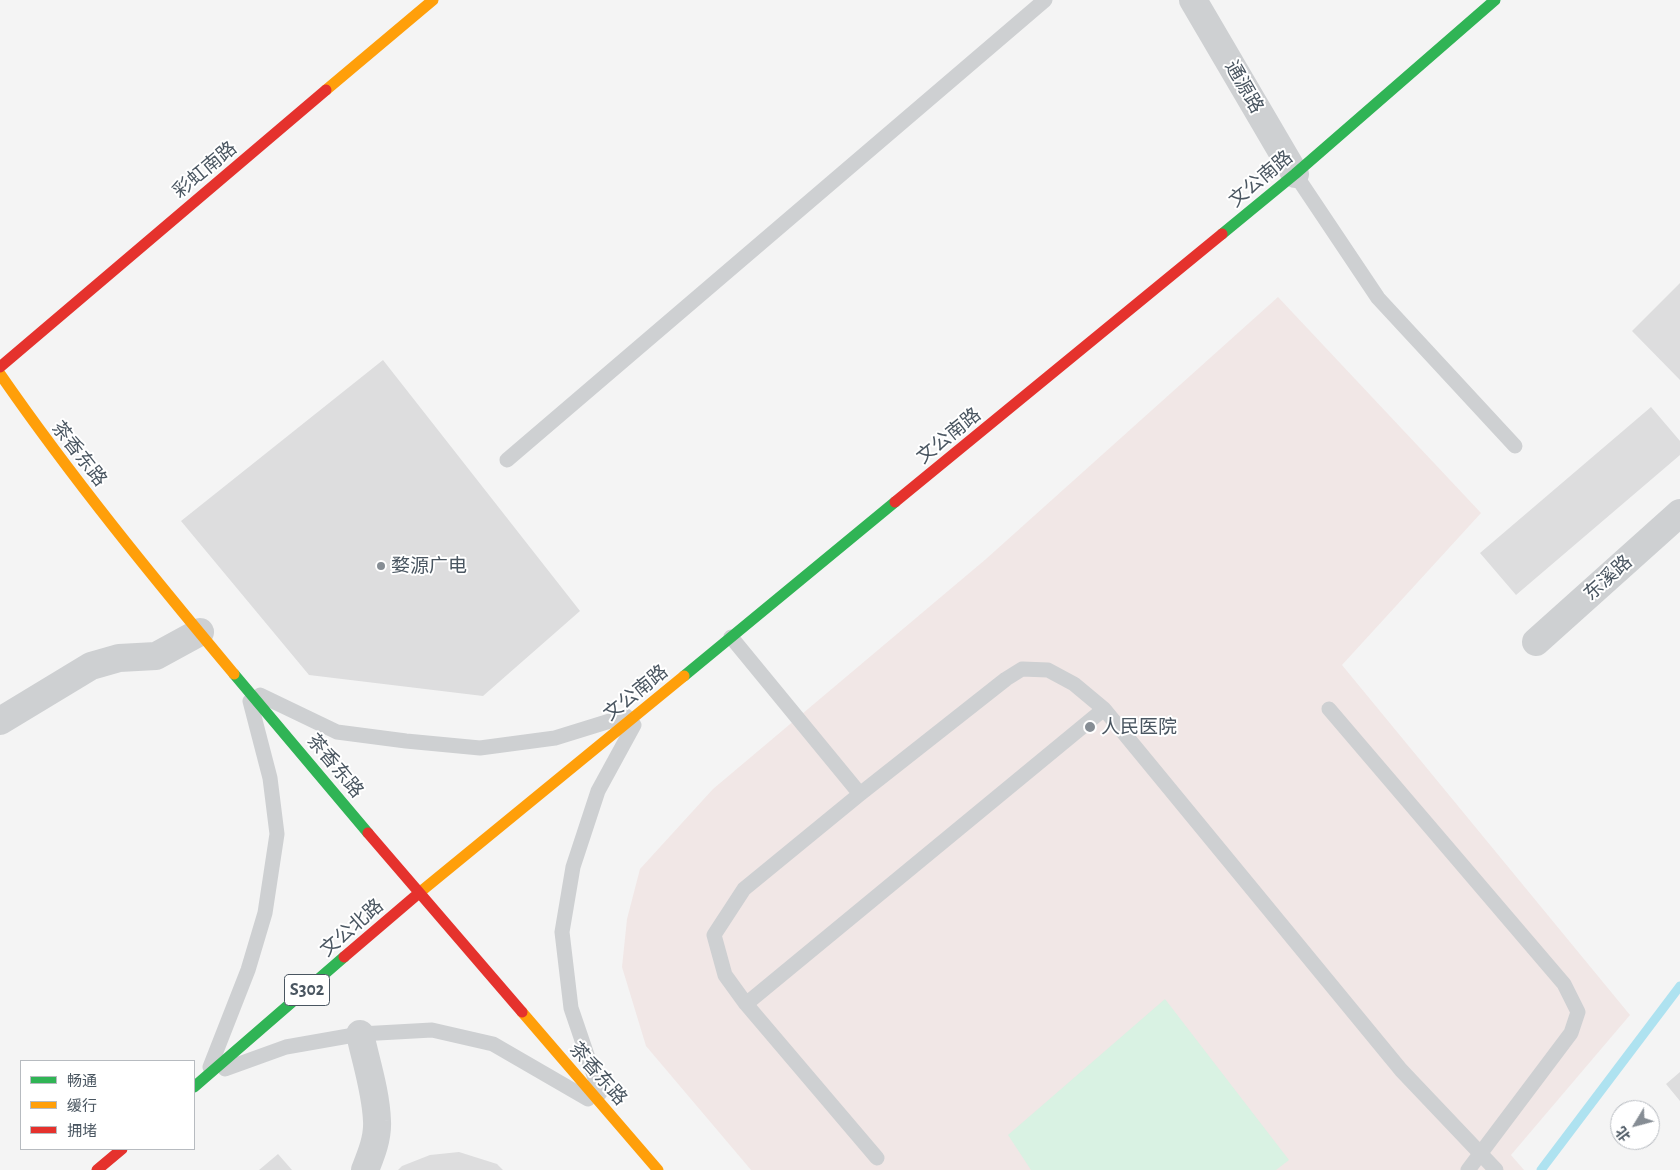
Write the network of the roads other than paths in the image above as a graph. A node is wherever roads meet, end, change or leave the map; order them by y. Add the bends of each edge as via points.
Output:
1 (433, 0) edge
2 (1045, 0) edge
3 (1193, 0) edge
4 (1496, 0) edge
5 (1295, 174) junction
6 (0, 367) edge
7 (0, 374) edge
8 (1515, 446) dead end
9 (507, 460) dead end
10 (1680, 512) edge
11 (200, 632) junction
12 (731, 637) junction
13 (1536, 642) dead end
14 (247, 688) junction
15 (1104, 709) junction
16 (1329, 709) dead end
17 (642, 711) junction
18 (0, 721) edge
19 (860, 794) junction
20 (419, 893) junction
21 (746, 1004) junction
22 (360, 1034) junction
23 (207, 1075) junction
24 (195, 1086) edge
25 (605, 1109) junction
26 (121, 1150) edge
27 (1480, 1154) junction
28 (877, 1158) dead end
29 (97, 1170) edge
30 (365, 1170) edge
31 (658, 1170) edge
32 (1468, 1170) edge
33 (1496, 1170) edge

1 - 6 main road, 彩虹南路
2 - 9 lane
3 - 5 street, 通源路
4 - 5 main road, 文公南路
5 - 8 lane via 1378,298
5 - 12 main road, 文公南路
7 - 11 main road, 茶香东路 via 45,439
10 - 13 street, 东溪路
11 - 14 main road, 茶香东路
11 - 18 street via 156,656 119,658 91,666
12 - 17 main road, 文公南路
12 - 19 lane
14 - 17 lane via 337,732 480,748 555,738
14 - 20 main road, 茶香东路
14 - 23 lane via 270,778 277,834 266,914
15 - 19 lane via 1074,684 1048,670 1022,669
15 - 21 lane
15 - 27 lane via 1401,1070
16 - 27 lane via 1564,984 1578,1012 1571,1033
17 - 20 main road, 文公南路
17 - 25 lane via 598,791 573,867 562,932 571,1008
19 - 21 lane via 744,889 714,935 725,975
20 - 23 main road, 文公北路 / S302
20 - 25 main road, 茶香东路
21 - 28 lane
22 - 23 lane via 286,1047
22 - 25 lane via 432,1030 493,1044
22 - 30 street via 377,1122 374,1148
23 - 24 main road, 文公北路 / S302
25 - 31 main road, 茶香东路
26 - 29 main road
27 - 32 lane
27 - 33 lane

